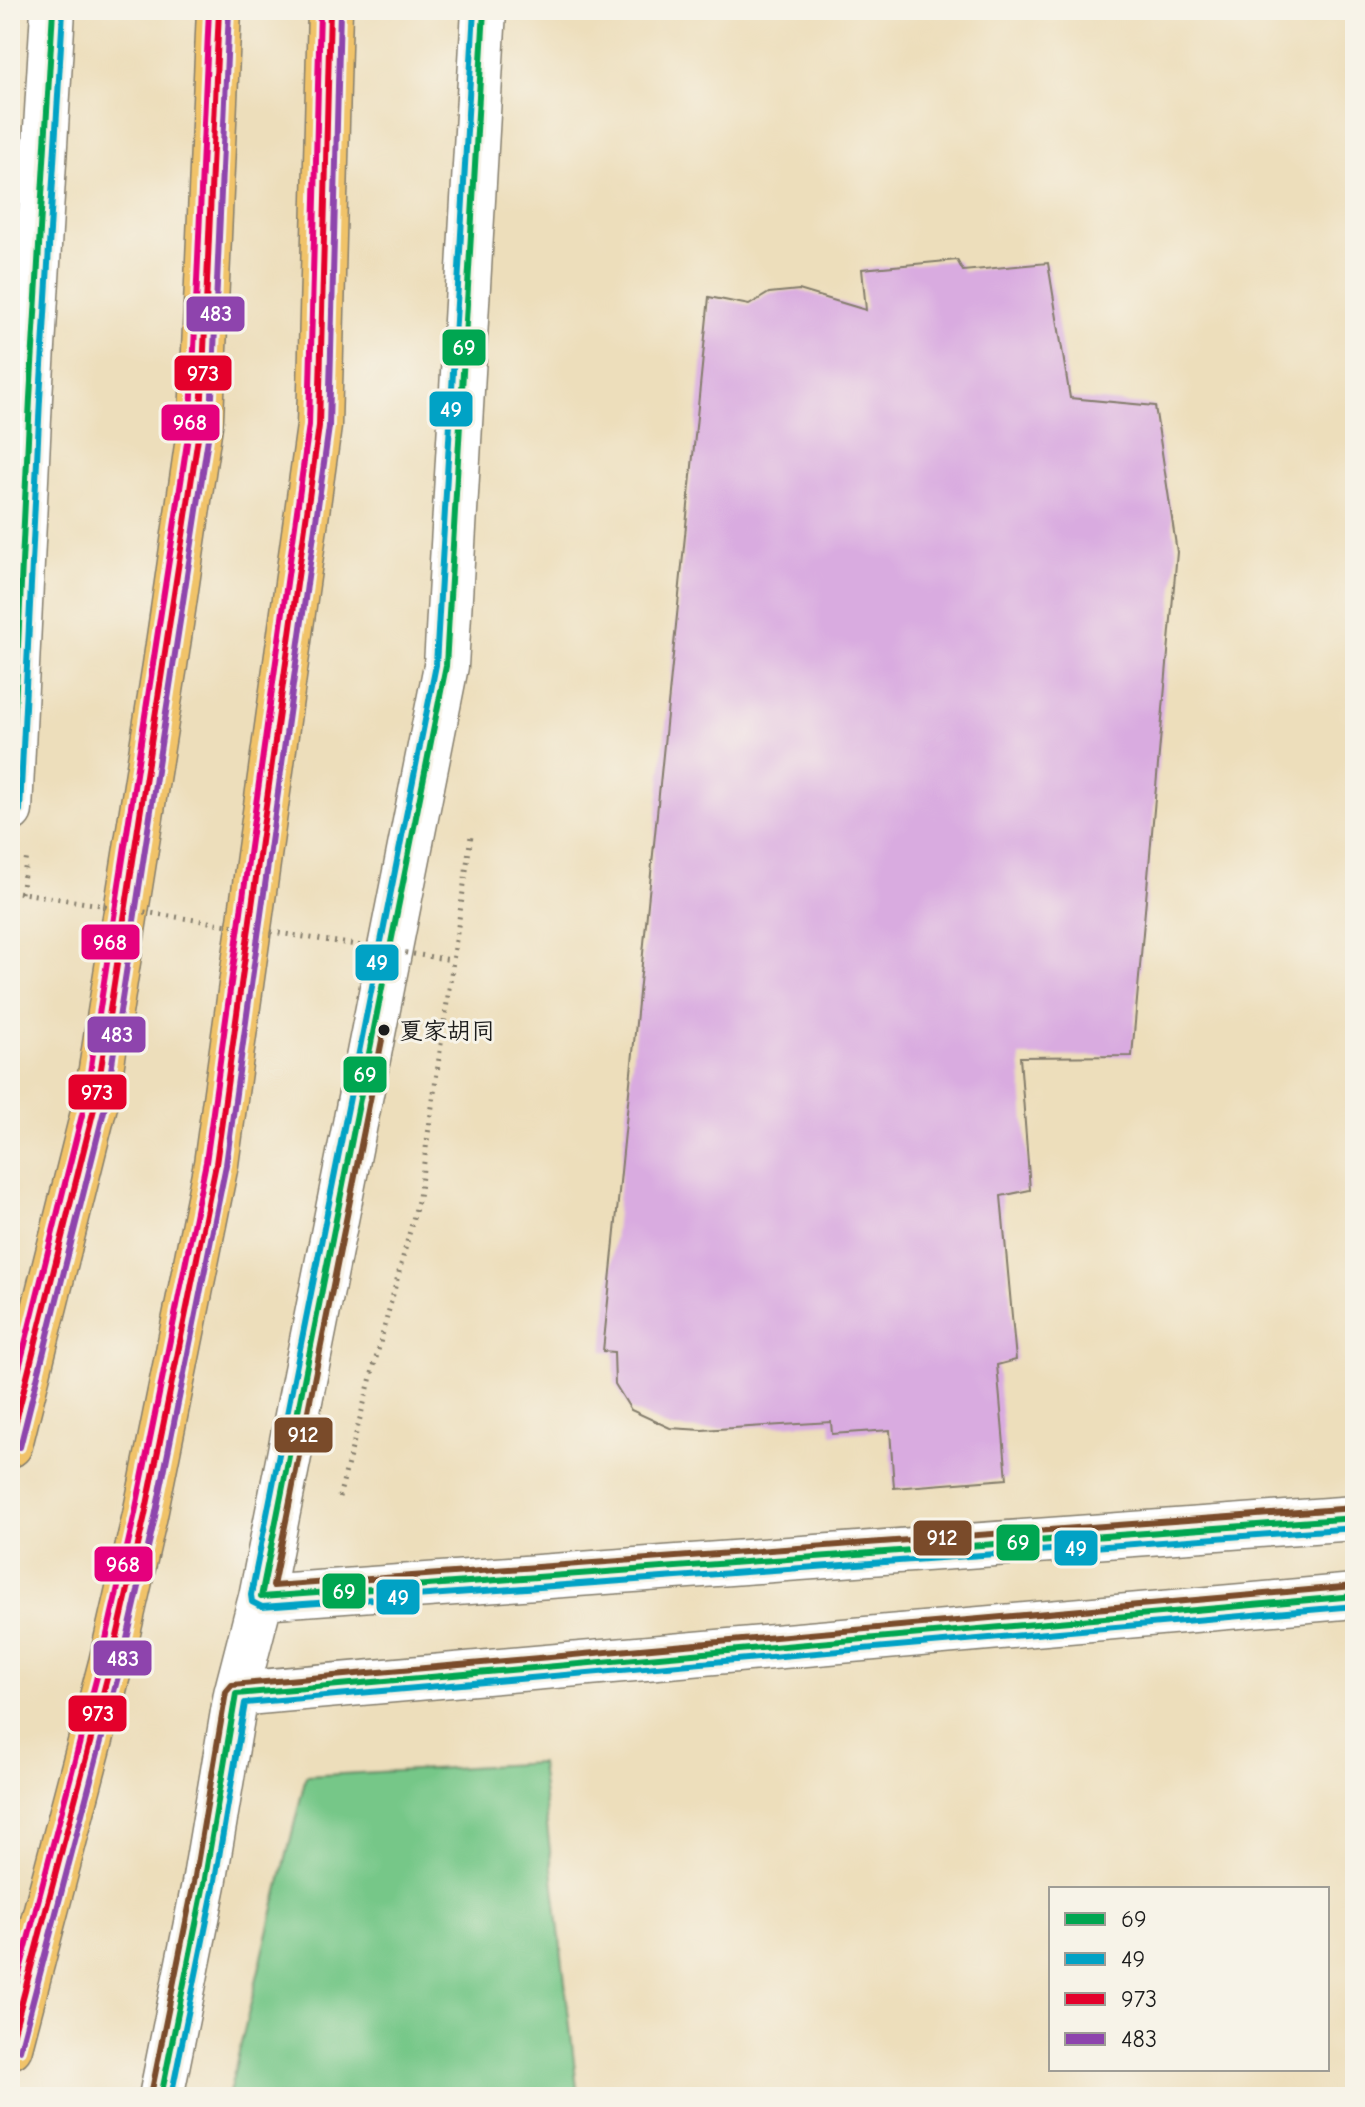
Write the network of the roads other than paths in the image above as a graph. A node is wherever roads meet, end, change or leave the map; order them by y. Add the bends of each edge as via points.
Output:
1 (53, 10) edge
2 (219, 10) edge
3 (330, 10) edge
4 (484, 10) edge
5 (10, 810) edge
6 (10, 1445) edge
7 (1355, 1518) edge
8 (1355, 1596) edge
9 (261, 1597) junction
10 (236, 1694) junction
11 (10, 2047) edge
12 (161, 2097) edge

1 - 5 street
2 - 6 highway via 201,418 96,1101
3 - 11 highway via 319,426 216,1164 111,1663
4 - 9 street via 446,666
7 - 9 street
8 - 10 street
9 - 10 street
10 - 12 street

